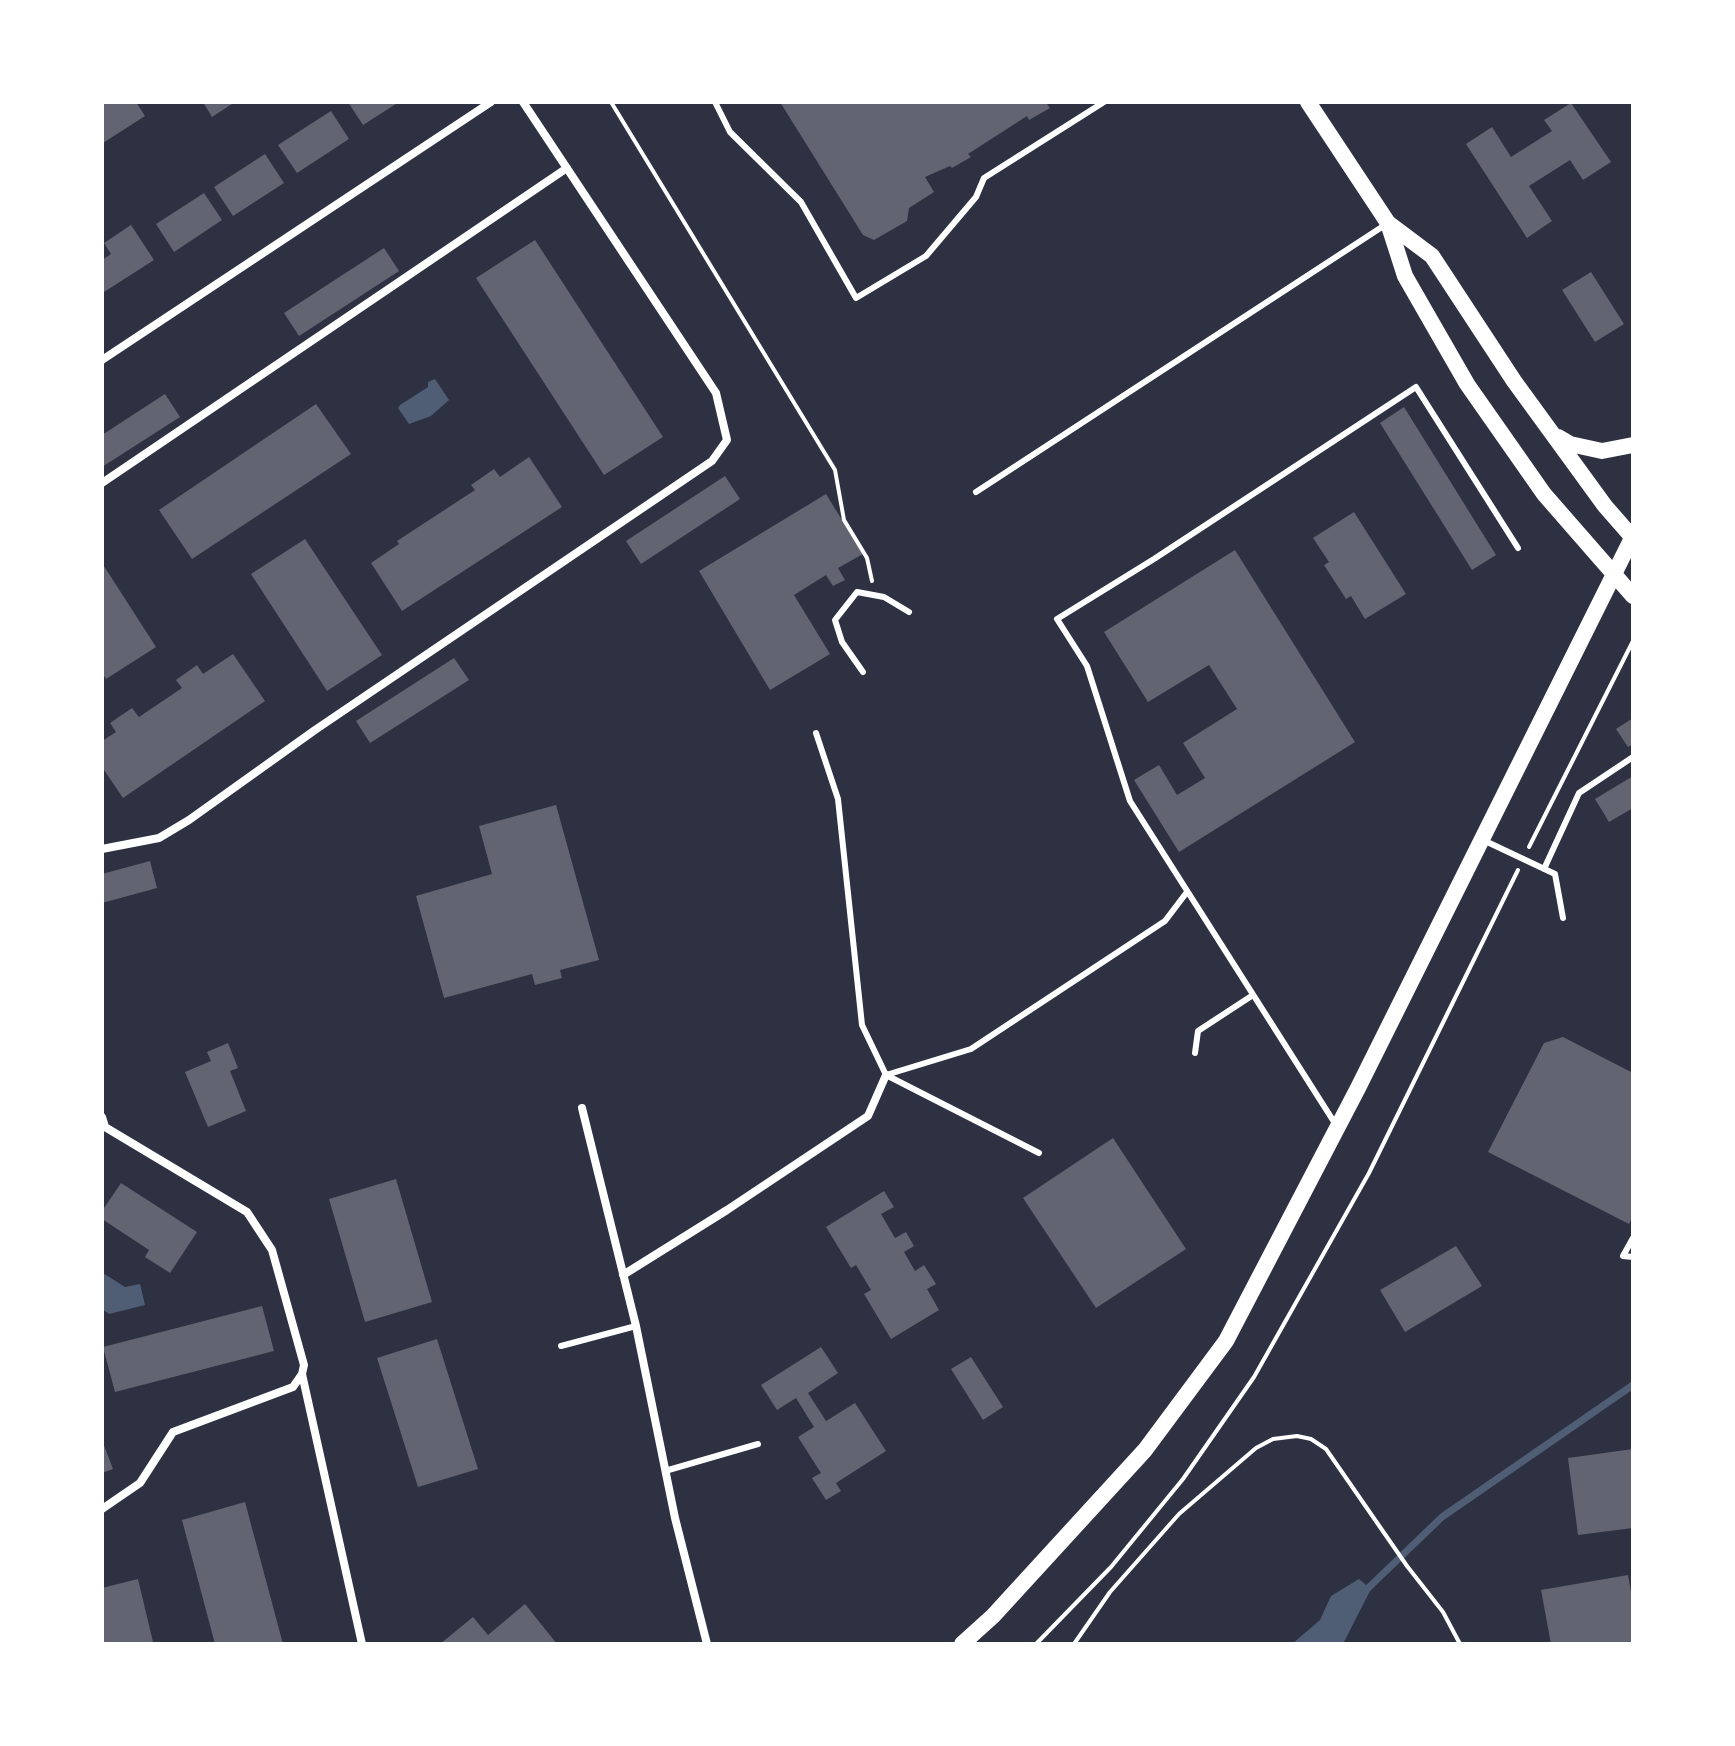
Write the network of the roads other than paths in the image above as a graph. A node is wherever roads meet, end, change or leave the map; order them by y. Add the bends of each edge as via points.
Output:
1 (491, 102) edge
2 (523, 102) edge
3 (715, 102) edge
4 (1104, 102) edge
5 (1308, 102) edge
6 (567, 168) junction
7 (1388, 223) junction
8 (102, 360) edge
9 (1555, 436) junction
10 (1633, 445) edge
11 (102, 483) edge
12 (976, 492) dead end
13 (1633, 537) edge
14 (1518, 548) dead end
15 (1614, 574) junction
16 (1633, 596) edge
17 (909, 612) dead end
18 (863, 672) dead end
19 (816, 733) dead end
20 (1633, 757) edge
21 (1480, 839) junction
22 (102, 849) edge
23 (1544, 869) junction
24 (1187, 892) junction
25 (1563, 918) dead end
26 (1253, 995) junction
27 (1195, 1053) dead end
28 (886, 1075) junction
29 (582, 1108) dead end
30 (102, 1117) edge
31 (104, 1128) edge
32 (1337, 1128) junction
33 (1039, 1153) dead end
34 (1633, 1238) edge
35 (1633, 1257) edge
36 (623, 1275) junction
37 (636, 1326) junction
38 (561, 1346) dead end
39 (302, 1374) junction
40 (758, 1444) dead end
41 (665, 1471) junction
42 (102, 1509) edge
43 (362, 1644) edge
44 (707, 1644) edge
45 (962, 1644) edge

1 - 8 street
2 - 6 street
3 - 4 lane via 730,132 801,202 856,298 926,256 976,197 984,178
5 - 7 main road
6 - 11 street
6 - 22 street via 716,393 727,440 712,461 189,820 159,838
7 - 9 main road via 1432,256
7 - 12 lane
7 - 15 main road via 1405,276 1467,384 1544,494
9 - 10 main road via 1602,451
9 - 13 main road
13 - 15 main road
14 - 24 lane via 1416,387 1057,619 1087,666 1130,801
15 - 16 main road
15 - 21 main road
17 - 18 lane via 884,597 857,592 835,620 842,642
19 - 28 lane via 838,799 862,1025
20 - 23 lane via 1579,793
21 - 23 lane
21 - 32 main road
23 - 25 lane via 1555,874
24 - 26 lane
24 - 28 lane via 1165,921 971,1049
26 - 27 lane via 1198,1031
26 - 32 lane
28 - 33 lane
28 - 36 street via 868,1116
29 - 36 street
30 - 31 street
31 - 39 street via 247,1212 272,1250 304,1365
32 - 45 main road via 1226,1341 1145,1450
34 - 35 lane via 1623,1256
36 - 37 street
37 - 38 lane
37 - 41 street
39 - 42 street via 293,1387 173,1432 140,1483
39 - 43 street
40 - 41 lane
41 - 44 street

